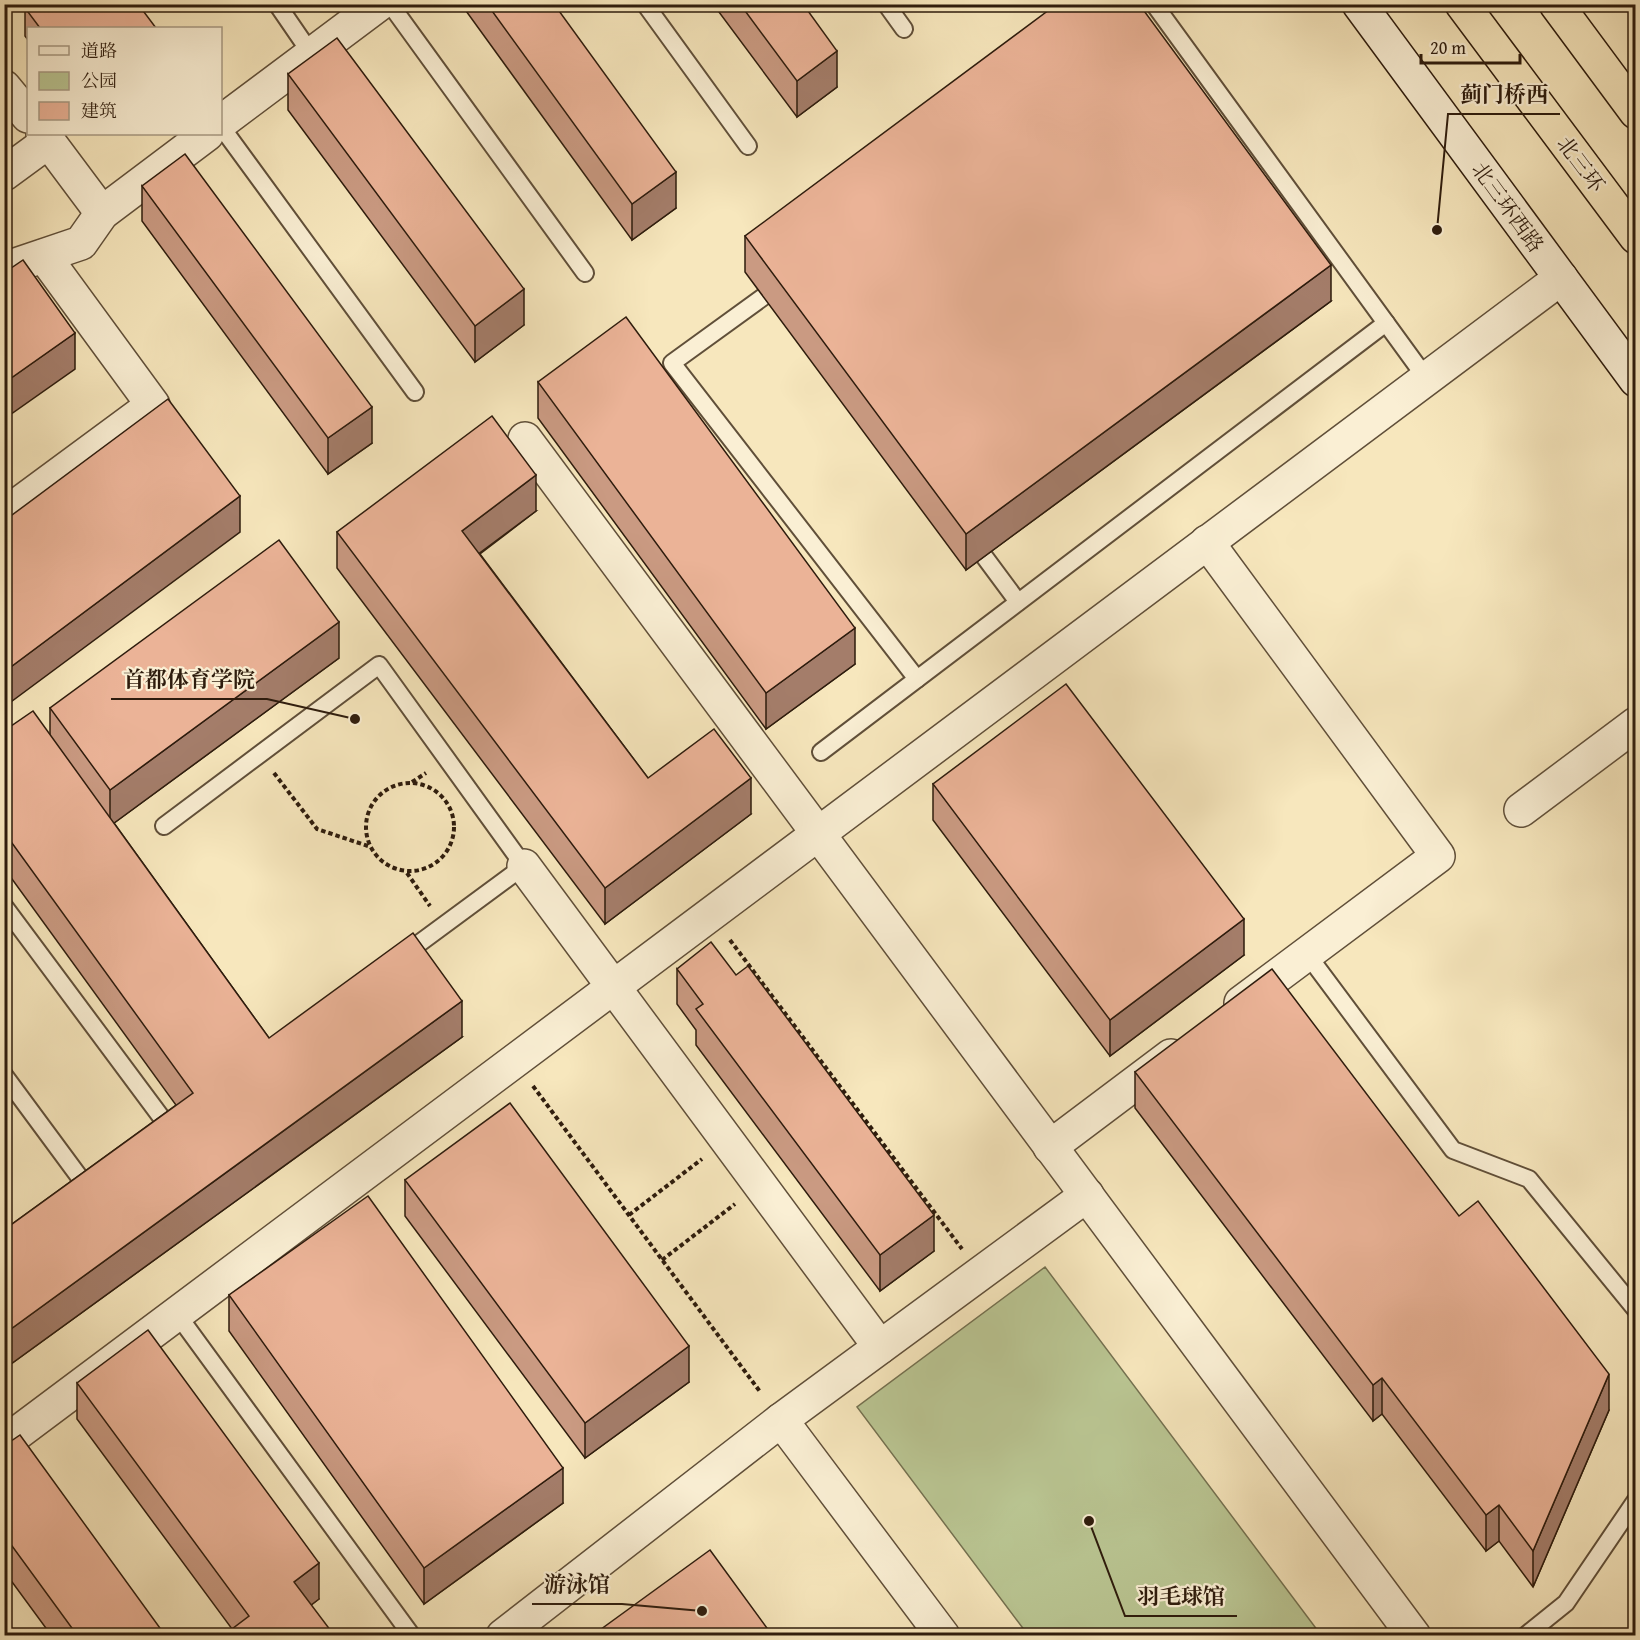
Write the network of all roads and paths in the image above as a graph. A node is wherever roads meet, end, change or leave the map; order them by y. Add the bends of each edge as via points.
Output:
1 (277, 4) edge
2 (379, 4) edge
3 (390, 4) edge
4 (645, 4) edge
5 (886, 4) edge
6 (1154, 4) edge
7 (1359, 4) edge
8 (1462, 4) edge
9 (1556, 4) edge
10 (904, 29) dead end
11 (312, 55) junction
12 (4, 87) edge
13 (1635, 112) edge
14 (27, 115) edge
15 (222, 122) edge
16 (222, 127) edge
17 (206, 135) edge
18 (46, 137) edge
19 (748, 146) dead end
20 (4, 174) edge
21 (102, 213) junction
22 (1632, 236) edge
23 (44, 256) junction
24 (4, 269) edge
25 (585, 273) dead end
26 (1561, 278) junction
27 (788, 293) edge
28 (1386, 323) junction
29 (1426, 378) junction
30 (1635, 380) edge
31 (415, 392) dead end
32 (525, 440) dead end
33 (4, 515) edge
34 (962, 527) edge
35 (1207, 542) junction
36 (1018, 602) junction
37 (916, 679) junction
38 (1635, 724) edge
39 (821, 752) dead end
40 (260, 754) junction
41 (1521, 810) dead end
42 (164, 826) dead end
43 (816, 836) junction
44 (369, 846) junction
45 (524, 866) junction
46 (406, 872) junction
47 (4, 906) edge
48 (711, 914) junction
49 (444, 925) junction
50 (1307, 954) junction
51 (388, 966) edge
52 (613, 988) junction
53 (1222, 1018) edge
54 (1193, 1040) edge
55 (514, 1061) junction
56 (4, 1075) edge
57 (167, 1125) edge
58 (727, 1141) junction
59 (1050, 1147) junction
60 (760, 1185) junction
61 (86, 1186) edge
62 (1087, 1195) junction
63 (629, 1215) junction
64 (662, 1260) junction
65 (980, 1273) junction
66 (1635, 1310) edge
67 (177, 1314) junction
68 (880, 1347) junction
69 (781, 1420) junction
70 (4, 1443) edge
71 (1635, 1500) edge
72 (412, 1635) edge
73 (503, 1635) edge
74 (943, 1635) edge
75 (1414, 1635) edge
76 (1525, 1635) edge

1 - 11 lane
2 - 11 street
3 - 25 lane
4 - 19 lane
5 - 10 lane
6 - 28 lane
7 - 26 street, 北三环西路
8 - 22 highway, 北三环
9 - 13 highway
11 - 15 street
12 - 14 street
16 - 31 lane
17 - 21 street
18 - 20 street
18 - 21 street
21 - 23 street via 81,243
23 - 24 street
23 - 33 street via 153,405
26 - 29 street
26 - 30 street, 北三环西路
27 - 37 lane via 781,284 672,363
28 - 29 lane
28 - 36 lane
29 - 35 street
32 - 43 street
34 - 36 lane
35 - 43 street
35 - 50 street via 1438,856
36 - 37 lane
37 - 39 lane
38 - 41 street
40 - 42 lane
40 - 44 path via 317,829
40 - 45 lane via 379,665
43 - 48 street
43 - 59 street
44 - 46 path via 378,859
44 - 46 path via 366,816 384,791 412,783 438,793 453,816 452,844 433,866
45 - 49 lane
45 - 52 street
46 - 49 path
47 - 57 lane
48 - 52 street
48 - 65 path
49 - 51 lane
50 - 53 street
50 - 66 lane via 1453,1150 1528,1179
52 - 55 street
52 - 58 street
54 - 59 street
55 - 63 path
55 - 67 street
56 - 61 lane
58 - 60 street
58 - 63 path
59 - 62 street
60 - 64 path
60 - 68 street
62 - 65 street
62 - 75 street
63 - 64 path
64 - 69 path
65 - 68 street
67 - 70 street
67 - 72 lane
68 - 69 street
69 - 73 street
69 - 74 street
71 - 76 lane via 1566,1603

